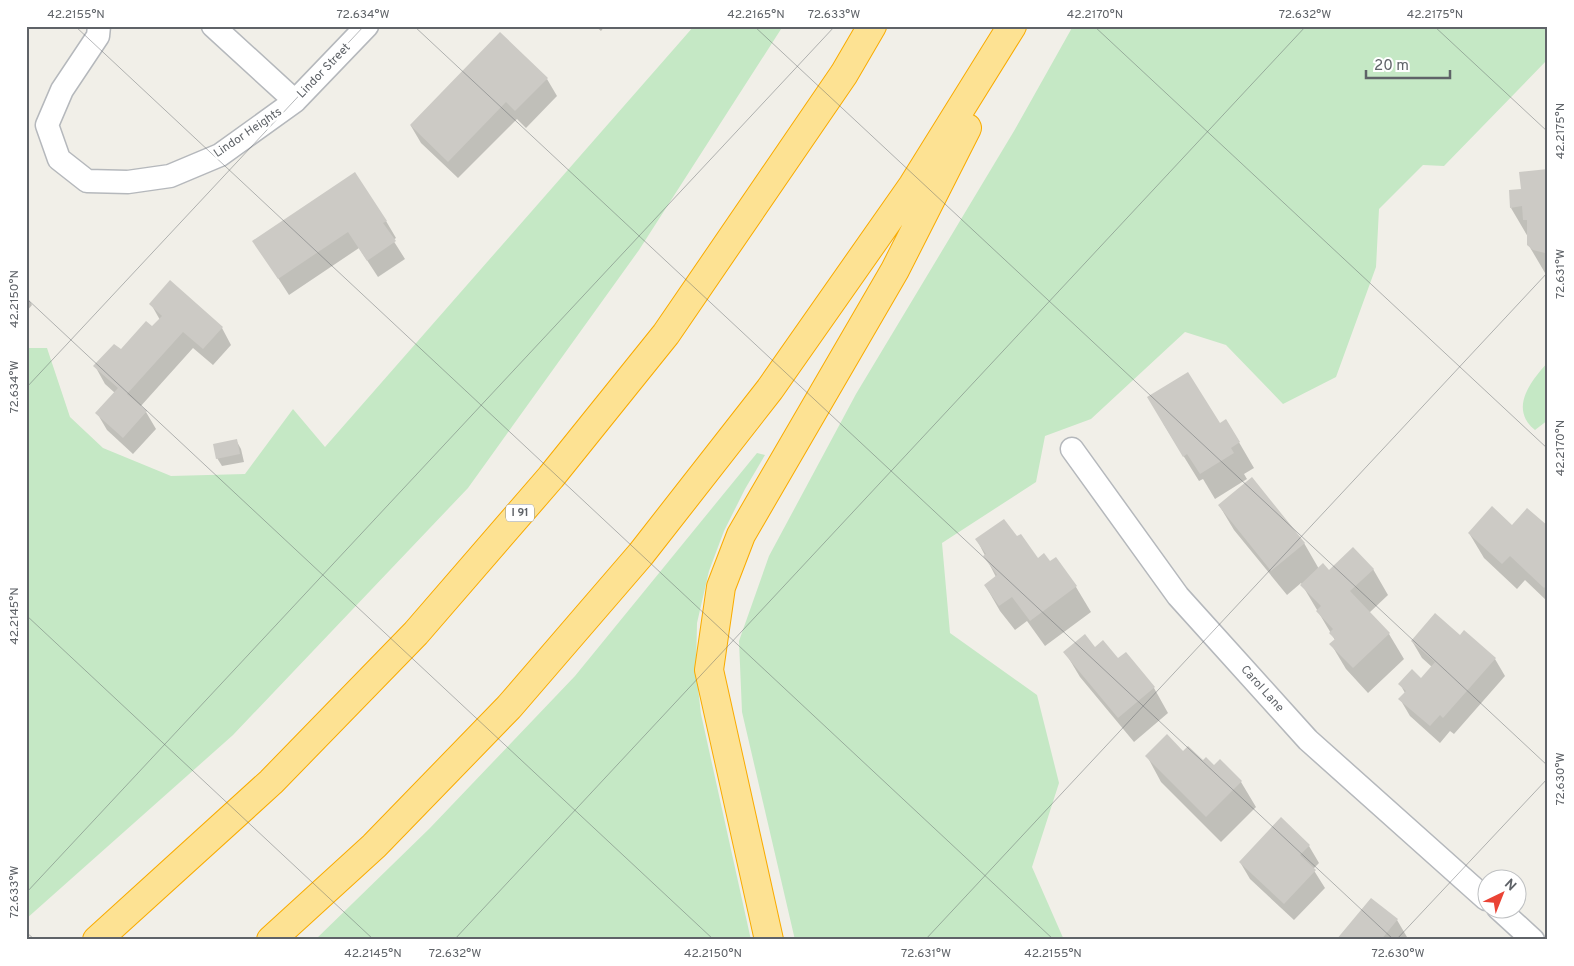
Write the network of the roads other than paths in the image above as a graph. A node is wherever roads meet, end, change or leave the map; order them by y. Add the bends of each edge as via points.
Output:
1 (99, 26) edge
2 (213, 26) edge
3 (367, 26) edge
4 (866, 26) edge
5 (872, 26) edge
6 (1012, 26) edge
7 (1019, 26) edge
8 (844, 74) junction
9 (295, 101) junction
10 (1072, 449) dead end
11 (1476, 890) edge
12 (1509, 918) edge
13 (97, 940) edge
14 (271, 940) edge
15 (769, 940) edge
16 (1533, 940) edge

1 - 9 street, Lindor Heights via 98,36 62,90 47,125 58,159 87,181 128,182 170,176 220,155
2 - 9 street, Lindor Street
3 - 9 street, Lindor Street
4 - 8 highway
5 - 8 highway, I 91
6 - 14 highway via 913,185 776,380 641,554 509,708 374,846
7 - 15 highway via 895,270 742,535 721,587 709,670
8 - 13 highway, I 91 via 666,334 544,484 416,633 278,775
10 - 11 street, Carol Lane via 1178,596 1308,740
12 - 16 street

